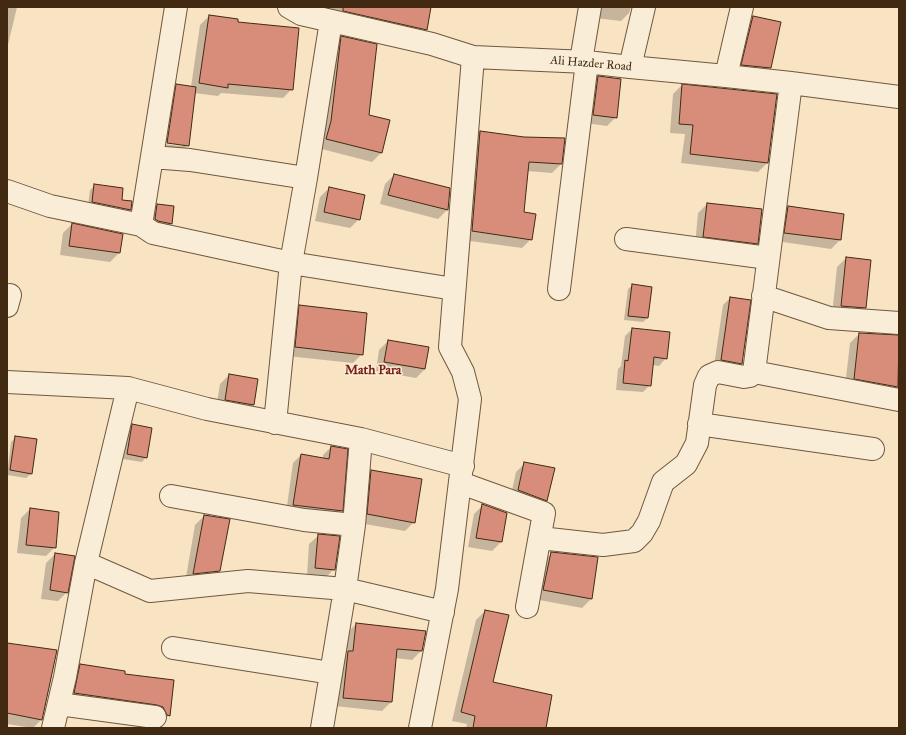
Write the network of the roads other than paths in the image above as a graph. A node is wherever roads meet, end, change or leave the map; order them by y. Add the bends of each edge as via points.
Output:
1 (176, 7) edge
2 (289, 7) edge
3 (590, 7) edge
4 (644, 7) edge
5 (742, 7) edge
6 (331, 21) junction
7 (473, 57) junction
8 (584, 61) junction
9 (630, 67) junction
10 (726, 76) junction
11 (791, 83) junction
12 (899, 97) edge
13 (152, 157) junction
14 (306, 178) junction
15 (7, 191) edge
16 (141, 225) junction
17 (626, 239) dead end
18 (768, 258) junction
19 (291, 262) junction
20 (454, 289) junction
21 (559, 289) dead end
22 (763, 296) junction
23 (899, 323) edge
24 (754, 372) junction
25 (7, 382) edge
26 (128, 388) junction
27 (899, 400) edge
28 (275, 423) junction
29 (699, 424) junction
30 (361, 439) junction
31 (873, 449) dead end
32 (462, 474) junction
33 (171, 496) dead end
34 (354, 525) junction
35 (540, 538) junction
36 (86, 563) junction
37 (345, 589) junction
38 (527, 607) dead end
39 (443, 612) junction
40 (173, 648) dead end
41 (331, 673) junction
42 (59, 704) junction
43 (155, 717) dead end
44 (53, 728) edge
45 (322, 728) edge
46 (420, 728) edge

1 - 13 street
2 - 6 street, Ali Hazder Road via 301,14
3 - 8 street
4 - 9 street
5 - 10 street
6 - 7 street, Ali Hazder Road via 432,44
6 - 14 street
7 - 8 street, Ali Hazder Road
7 - 20 street
8 - 9 street, Ali Hazder Road
8 - 21 street
9 - 10 street, Ali Hazder Road
10 - 11 street, Ali Hazder Road
11 - 12 street, Ali Hazder Road
11 - 18 street
13 - 14 street via 190,160
13 - 16 street
14 - 19 street
15 - 16 street via 50,206
16 - 19 street via 159,235
17 - 18 street
18 - 22 street
19 - 20 street
19 - 28 street
20 - 32 street via 450,347 463,372 470,399
22 - 23 street via 828,318
22 - 24 street
24 - 27 street
24 - 29 street via 744,378 718,372 709,376 704,385
25 - 26 street
26 - 28 street via 207,410
26 - 36 street
28 - 30 street
29 - 31 street
29 - 35 street via 697,443 686,464 663,482 650,521 634,541 603,545
30 - 32 street
30 - 34 street
32 - 35 street via 544,513
32 - 39 street
33 - 34 street via 304,520
34 - 37 street
35 - 38 street
36 - 37 street via 150,591 248,581
36 - 42 street
37 - 39 street
37 - 41 street
39 - 46 street
40 - 41 street
41 - 45 street
42 - 43 street
42 - 44 street

